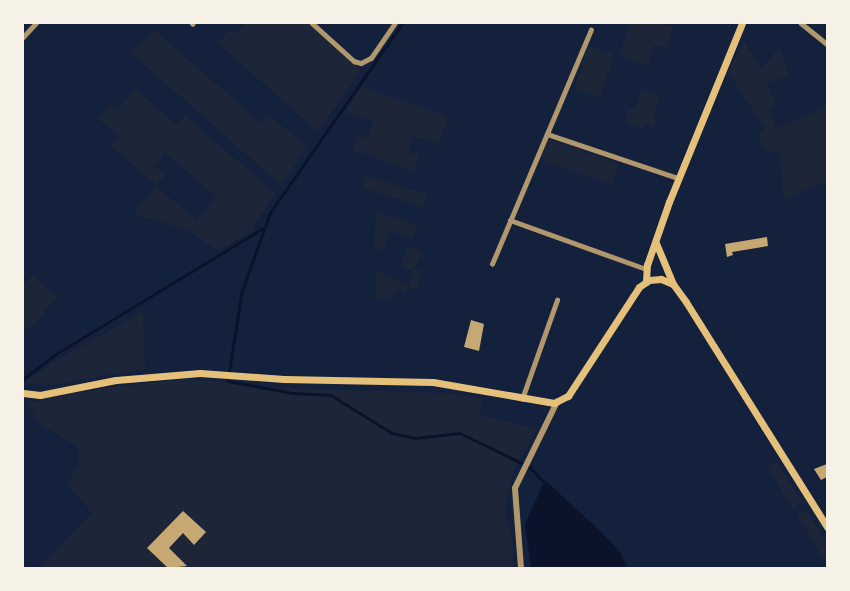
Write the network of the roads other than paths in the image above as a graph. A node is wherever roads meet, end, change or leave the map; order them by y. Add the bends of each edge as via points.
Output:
1 (36, 23) edge
2 (312, 23) edge
3 (396, 23) edge
4 (741, 23) edge
5 (801, 23) edge
6 (591, 30) dead end
7 (23, 37) edge
8 (827, 44) edge
9 (547, 134) junction
10 (678, 178) junction
11 (510, 220) junction
12 (655, 241) junction
13 (492, 264) dead end
14 (646, 269) junction
15 (646, 282) junction
16 (673, 284) junction
17 (556, 300) dead end
18 (23, 393) edge
19 (522, 400) junction
20 (557, 402) junction
21 (827, 527) edge
22 (521, 568) edge

1 - 7 street
2 - 3 street via 361,63 371,58
4 - 10 main road
5 - 8 street
6 - 9 street
9 - 10 street
9 - 11 street
10 - 12 main road
11 - 13 street
11 - 14 street
12 - 14 main road
12 - 16 main road
14 - 15 main road
15 - 16 main road via 661,279
15 - 20 main road via 568,396
16 - 21 main road
17 - 19 street
18 - 19 main road via 40,395 149,376 223,374 433,382
19 - 20 main road
20 - 22 street via 514,494

